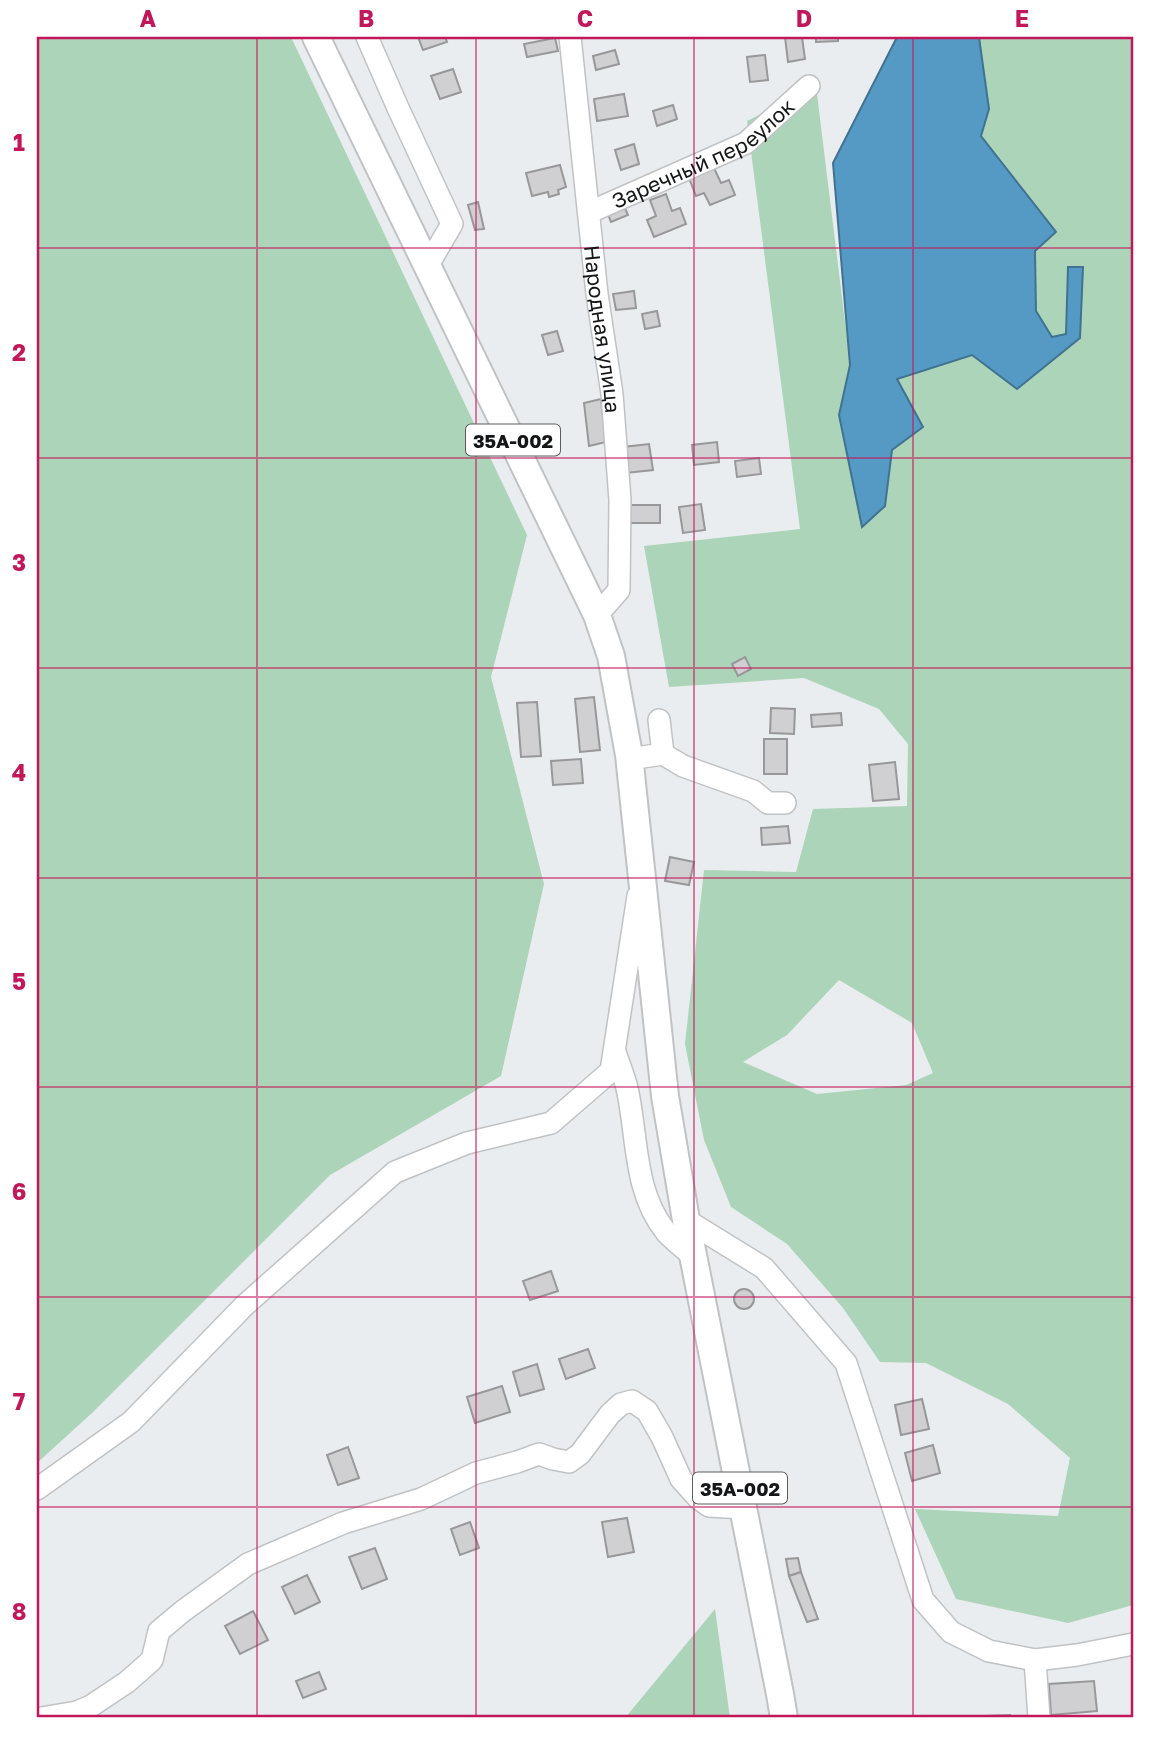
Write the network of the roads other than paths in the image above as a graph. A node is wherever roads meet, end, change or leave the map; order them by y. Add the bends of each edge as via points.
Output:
1 (316, 37) edge
2 (368, 37) edge
3 (570, 37) edge
4 (809, 86) dead end
5 (590, 212) junction
6 (428, 265) junction
7 (597, 615) junction
8 (659, 720) dead end
9 (663, 754) junction
10 (629, 760) junction
11 (785, 803) dead end
12 (641, 873) junction
13 (614, 1050) junction
14 (686, 1220) junction
15 (694, 1257) junction
16 (37, 1489) edge
17 (744, 1508) junction
18 (1133, 1644) edge
19 (1035, 1660) junction
20 (41, 1718) edge
21 (784, 1718) edge
22 (1039, 1718) edge

1 - 6 main road, 35А-002
2 - 6 street via 452,224
3 - 5 street, Народная улица
4 - 5 street, Заречный переулок via 746,143
5 - 7 street, Народная улица via 620,500 619,590
6 - 7 main road, 35А-002
7 - 10 main road, 35А-002 via 611,656
8 - 9 street
9 - 10 street
9 - 11 street via 753,791 768,803
10 - 12 main road, 35А-002
12 - 13 street
12 - 14 main road, 35А-002 via 665,1096
13 - 15 street via 627,1086 641,1182 650,1206 666,1233
13 - 16 street via 611,1072 551,1123 467,1143 395,1172 245,1305 131,1422
14 - 15 main road, 35А-002
14 - 19 street via 764,1268 846,1363 923,1600 951,1632 989,1651
15 - 17 main road, 35А-002
17 - 20 street via 709,1506 699,1499 681,1479 647,1411 632,1401 621,1404 569,1462 539,1454 476,1472 421,1500 343,1523 248,1564 159,1631 152,1660 127,1682 77,1712
17 - 21 main road, 35А-002
18 - 19 street
19 - 22 street

